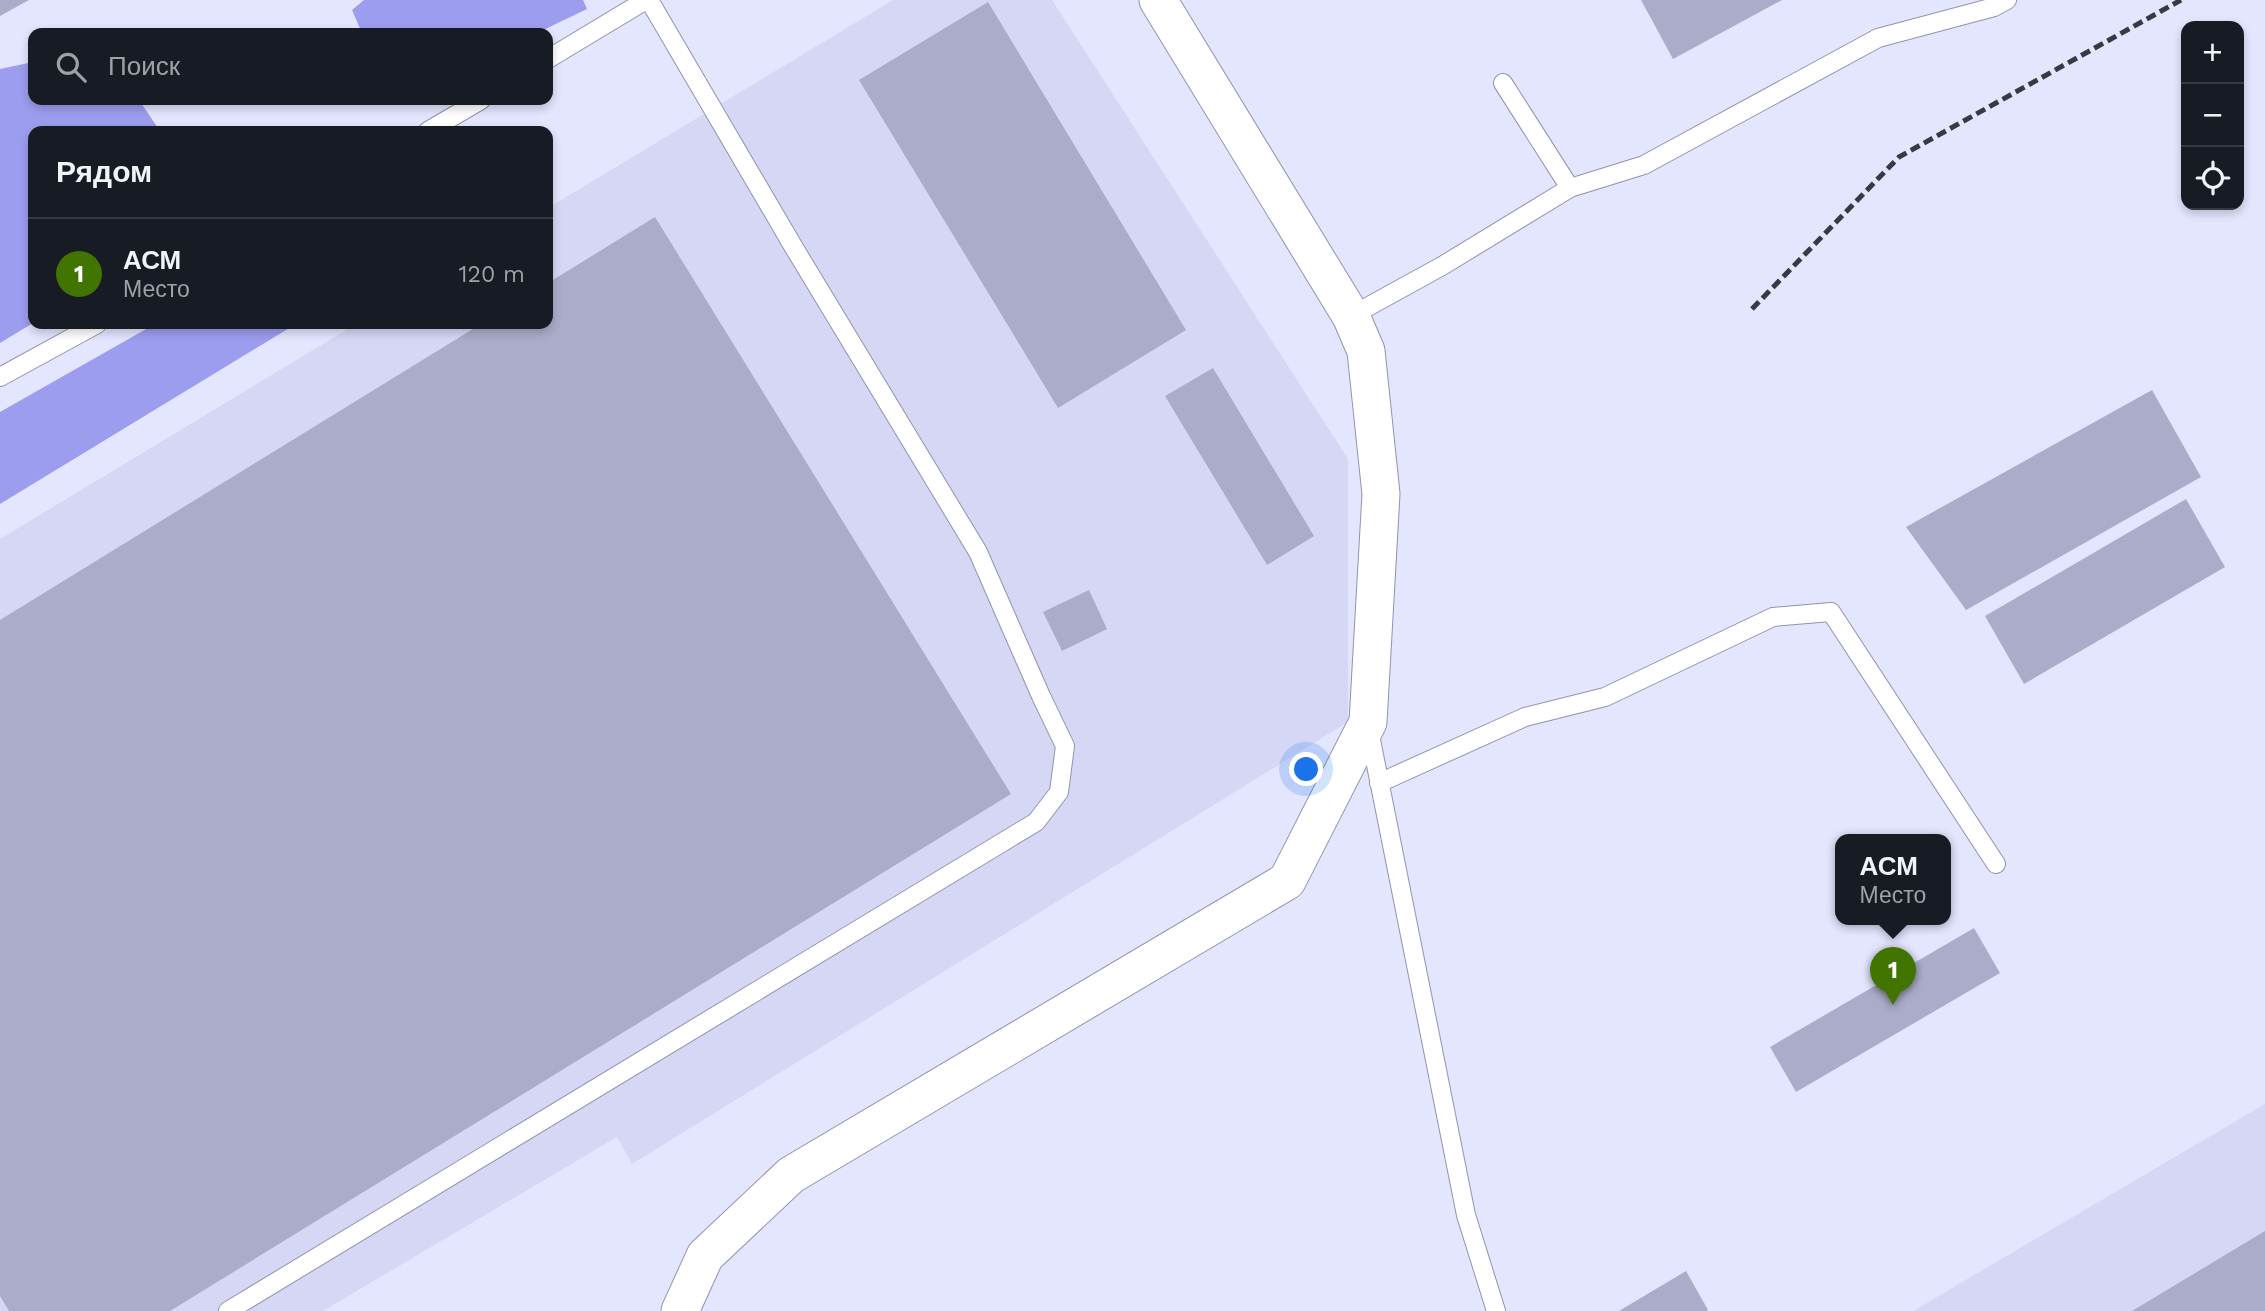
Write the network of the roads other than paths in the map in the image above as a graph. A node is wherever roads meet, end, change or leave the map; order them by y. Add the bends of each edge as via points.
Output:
1 (647, 0) edge
2 (1158, 0) edge
3 (2007, 0) edge
4 (553, 56) edge
5 (1503, 83) dead end
6 (472, 105) edge
7 (437, 126) edge
8 (1570, 188) junction
9 (1351, 316) junction
10 (88, 329) edge
11 (0, 377) edge
12 (1368, 722) junction
13 (1379, 783) junction
14 (1996, 864) dead end
15 (228, 1311) edge
16 (680, 1311) edge
17 (1496, 1311) edge

1 - 4 lane
1 - 15 lane via 978,552 1065,746 1059,792 1036,822
2 - 9 street
3 - 8 lane via 1878,38 1644,165
5 - 8 lane
6 - 7 lane
8 - 9 lane
9 - 12 street via 1366,351 1381,494
10 - 11 lane
12 - 13 lane
12 - 16 street via 1287,881 791,1175 705,1256
13 - 14 lane via 1525,716 1605,697 1773,617 1831,612
13 - 17 lane via 1466,1215

